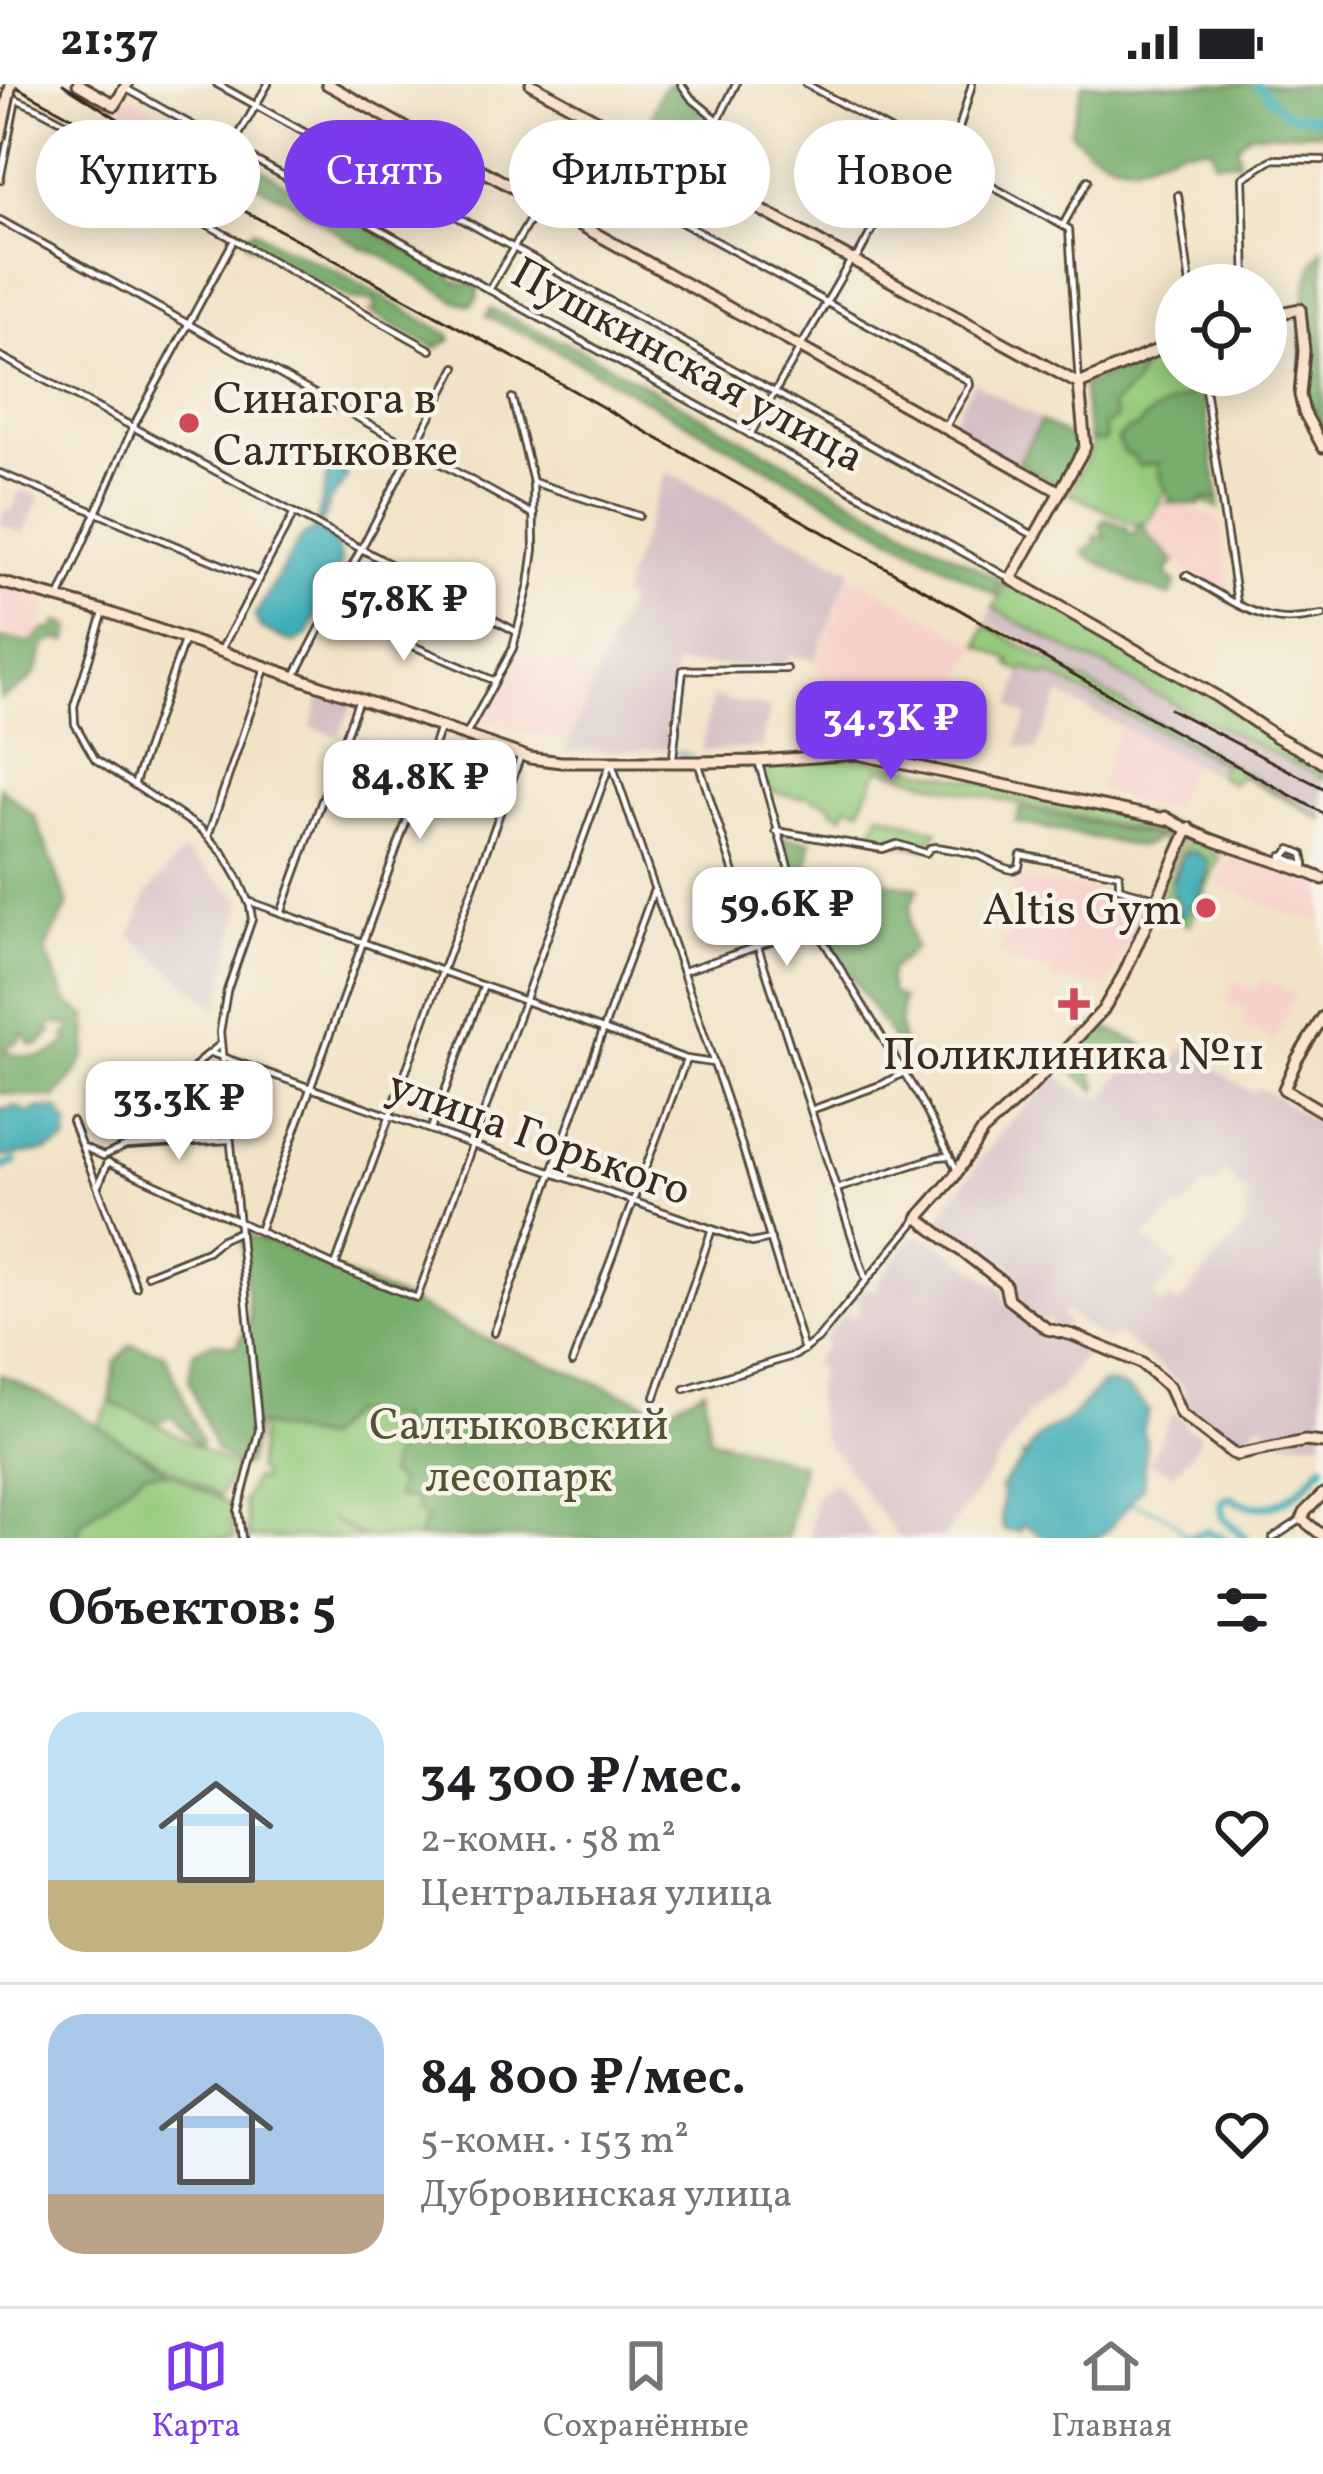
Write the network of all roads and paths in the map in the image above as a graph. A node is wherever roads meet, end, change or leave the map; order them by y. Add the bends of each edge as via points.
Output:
1 (8, 84) edge
2 (78, 84) edge
3 (217, 84) edge
4 (268, 84) edge
5 (327, 84) edge
6 (531, 84) edge
7 (681, 84) edge
8 (736, 84) edge
9 (806, 84) edge
10 (972, 84) edge
11 (126, 86) edge
12 (0, 92) edge
13 (16, 99) junction
14 (255, 105) junction
15 (0, 107) edge
16 (591, 115) junction
17 (12, 118) junction
18 (184, 120) edge
19 (247, 120) edge
20 (588, 120) edge
21 (600, 120) edge
22 (718, 120) joint
23 (871, 120) edge
24 (962, 120) edge
25 (0, 137) edge
26 (1323, 160) edge
27 (260, 164) edge
28 (0, 180) edge
29 (1088, 180) dead end
30 (509, 185) edge
31 (995, 188) edge
32 (1178, 195) dead end
33 (770, 213) edge
34 (0, 220) edge
35 (1066, 227) junction
36 (524, 228) edge
37 (586, 228) edge
38 (692, 228) edge
39 (873, 228) edge
40 (234, 240) junction
41 (513, 248) junction
42 (852, 258) junction
43 (1187, 264) edge
44 (1246, 264) edge
45 (489, 290) junction
46 (827, 302) junction
47 (1287, 312) edge
48 (190, 324) junction
49 (801, 348) junction
50 (430, 350) dead end
51 (1155, 351) edge
52 (0, 356) edge
53 (456, 368) dead end
54 (1079, 384) junction
55 (775, 392) junction
56 (1206, 396) edge
57 (512, 398) dead end
58 (133, 427) junction
59 (945, 428) junction
60 (750, 435) junction
61 (1323, 447) edge
62 (413, 448) junction
63 (0, 472) edge
64 (533, 482) junction
65 (1060, 492) junction
66 (294, 513) junction
67 (97, 514) junction
68 (534, 515) junction
69 (639, 516) dead end
70 (1035, 536) junction
71 (361, 549) junction
72 (1186, 575) dead end
73 (1010, 578) junction
74 (259, 580) junction
75 (0, 582) edge
76 (59, 598) junction
77 (1237, 603) junction
78 (329, 610) junction
79 (104, 611) junction
80 (1323, 616) edge
81 (517, 632) junction
82 (185, 638) junction
83 (221, 650) junction
84 (266, 666) junction
85 (787, 669) dead end
86 (295, 676) junction
87 (495, 681) junction
88 (359, 699) junction
89 (440, 728) junction
90 (465, 736) junction
91 (521, 755) junction
92 (674, 757) junction
93 (611, 761) junction
94 (758, 761) junction
95 (698, 762) junction
96 (1323, 762) edge
97 (133, 786) junction
98 (1047, 791) junction
99 (1189, 828) junction
100 (776, 831) junction
101 (208, 836) junction
102 (1276, 859) junction
103 (1323, 882) edge
104 (654, 888) junction
105 (1159, 899) junction
106 (248, 902) junction
107 (281, 913) junction
108 (815, 927) junction
109 (362, 943) junction
110 (758, 946) junction
111 (682, 971) junction
112 (444, 972) junction
113 (484, 986) junction
114 (525, 1001) junction
115 (1323, 1017) edge
116 (604, 1029) junction
117 (221, 1044) junction
118 (211, 1053) junction
119 (222, 1055) junction
120 (686, 1059) junction
121 (714, 1063) junction
122 (903, 1072) junction
123 (311, 1087) junction
124 (811, 1110) junction
125 (1323, 1112) edge
126 (392, 1115) junction
127 (72, 1121) dead end
128 (431, 1130) junction
129 (229, 1140) junction
130 (473, 1144) junction
131 (126, 1146) junction
132 (84, 1147) junction
133 (950, 1156) junction
134 (108, 1159) junction
135 (552, 1172) junction
136 (958, 1172) junction
137 (836, 1189) junction
138 (98, 1190) junction
139 (631, 1201) junction
140 (918, 1218) junction
141 (237, 1221) junction
142 (712, 1229) junction
143 (259, 1231) junction
144 (238, 1232) junction
145 (770, 1239) junction
146 (335, 1266) junction
147 (147, 1275) dead end
148 (866, 1280) junction
149 (136, 1287) dead end
150 (494, 1333) dead end
151 (804, 1350) junction
152 (572, 1364) dead end
153 (686, 1389) dead end
154 (655, 1397) dead end
155 (1323, 1443) edge
156 (1323, 1493) edge
157 (1303, 1519) junction
158 (1323, 1536) edge
159 (242, 1538) edge
160 (1273, 1538) edge

1 - 15 street, bridge
1 - 25 street, bridge
2 - 11 street via 116,105
3 - 14 street
4 - 14 street
5 - 30 street
6 - 16 street
7 - 22 street
8 - 22 street
9 - 23 street
10 - 24 street
11 - 18 street, Пушкинская улица
12 - 13 street
13 - 17 street
13 - 40 street via 128,156 144,188
14 - 19 street
14 - 41 street
15 - 17 street
16 - 20 street
16 - 21 street
17 - 28 street
26 - 44 street via 1273,159 1244,178
27 - 45 street, Пушкинская улица
29 - 35 street
31 - 35 street
32 - 43 street
33 - 42 street
34 - 48 street
35 - 54 street
36 - 41 street
37 - 49 street
38 - 46 street
39 - 42 street
40 - 48 street
40 - 50 street
41 - 45 street
41 - 55 street
42 - 46 street
42 - 54 street
45 - 60 street, Пушкинская улица
46 - 49 street
46 - 59 street via 969,381
47 - 61 street via 1300,309 1300,395
48 - 58 street
48 - 62 street
49 - 55 street
49 - 59 street
51 - 54 street
52 - 58 street
53 - 62 street
54 - 65 street via 1086,443
55 - 60 street
55 - 70 street
56 - 77 street
57 - 64 street
58 - 66 street
58 - 67 street
59 - 65 street
60 - 73 street, Пушкинская улица
62 - 68 street
62 - 71 street
63 - 67 street
64 - 68 street
64 - 69 street
65 - 70 street
66 - 71 street
66 - 74 street
67 - 74 street
67 - 76 street
68 - 81 street
70 - 73 street
71 - 78 street
71 - 81 street
72 - 77 street
73 - 96 street, Пушкинская улица
74 - 83 street
75 - 76 street
76 - 79 street
77 - 80 street via 1282,619
78 - 86 street
78 - 87 street
79 - 82 street
79 - 97 street via 73,714 91,754
81 - 87 street
82 - 83 street
82 - 97 street
83 - 84 street
84 - 86 street
84 - 101 street
85 - 92 street via 683,670
86 - 88 street
87 - 90 street
88 - 89 street
88 - 107 street
89 - 90 street
89 - 109 street
90 - 91 street
91 - 93 street
91 - 112 street
92 - 93 street
92 - 98 street via 865,749
93 - 95 street
93 - 104 street
93 - 114 street
94 - 95 street
94 - 98 street via 863,754
94 - 100 street
95 - 110 street
97 - 101 street
98 - 99 street
99 - 102 street
99 - 105 street
100 - 105 street via 883,849 936,847 1013,870 1022,855 1119,874 1119,888
100 - 108 street
101 - 106 street
102 - 103 street
102 - 103 street
104 - 111 street
104 - 116 street
105 - 136 street via 1103,1010 982,1132
106 - 107 street
106 - 117 street via 251,923 225,1000
107 - 109 street
108 - 110 street
108 - 122 street
109 - 112 street
109 - 123 street
110 - 111 street
110 - 124 street
111 - 121 street
112 - 113 street
112 - 126 street
113 - 114 street
113 - 128 street
114 - 116 street
114 - 130 street
115 - 125 street via 1284,1089
116 - 120 street
116 - 135 street
117 - 118 street
117 - 119 street
118 - 119 street, улица Горького
118 - 131 street
119 - 123 street, улица Горького
119 - 129 street
120 - 121 street
120 - 139 street
121 - 145 street
122 - 124 street
122 - 133 street
123 - 126 street, улица Горького
123 - 143 street
124 - 137 street
126 - 128 street, улица Горького
126 - 146 street
127 - 132 street
128 - 130 street, улица Горького
129 - 131 street
129 - 141 street
130 - 135 street, улица Горького
130 - 146 street via 418,1298
131 - 134 street
132 - 134 street
132 - 138 street
133 - 136 street
133 - 137 street
134 - 138 street
134 - 141 street
135 - 139 street, улица Горького
135 - 150 street
136 - 140 street
137 - 148 street
138 - 149 street
139 - 142 street, улица Горького
139 - 152 street
140 - 148 street
140 - 155 street via 1005,1284 1008,1299 1047,1330 1141,1363 1169,1387 1181,1414 1232,1453
141 - 143 street
141 - 144 street
142 - 145 street, улица Горького via 755,1244
142 - 154 street
143 - 146 street
144 - 147 street
144 - 159 street via 259,1430 238,1511
145 - 151 street
148 - 151 street
151 - 153 street
156 - 157 street
157 - 158 street
157 - 160 street

